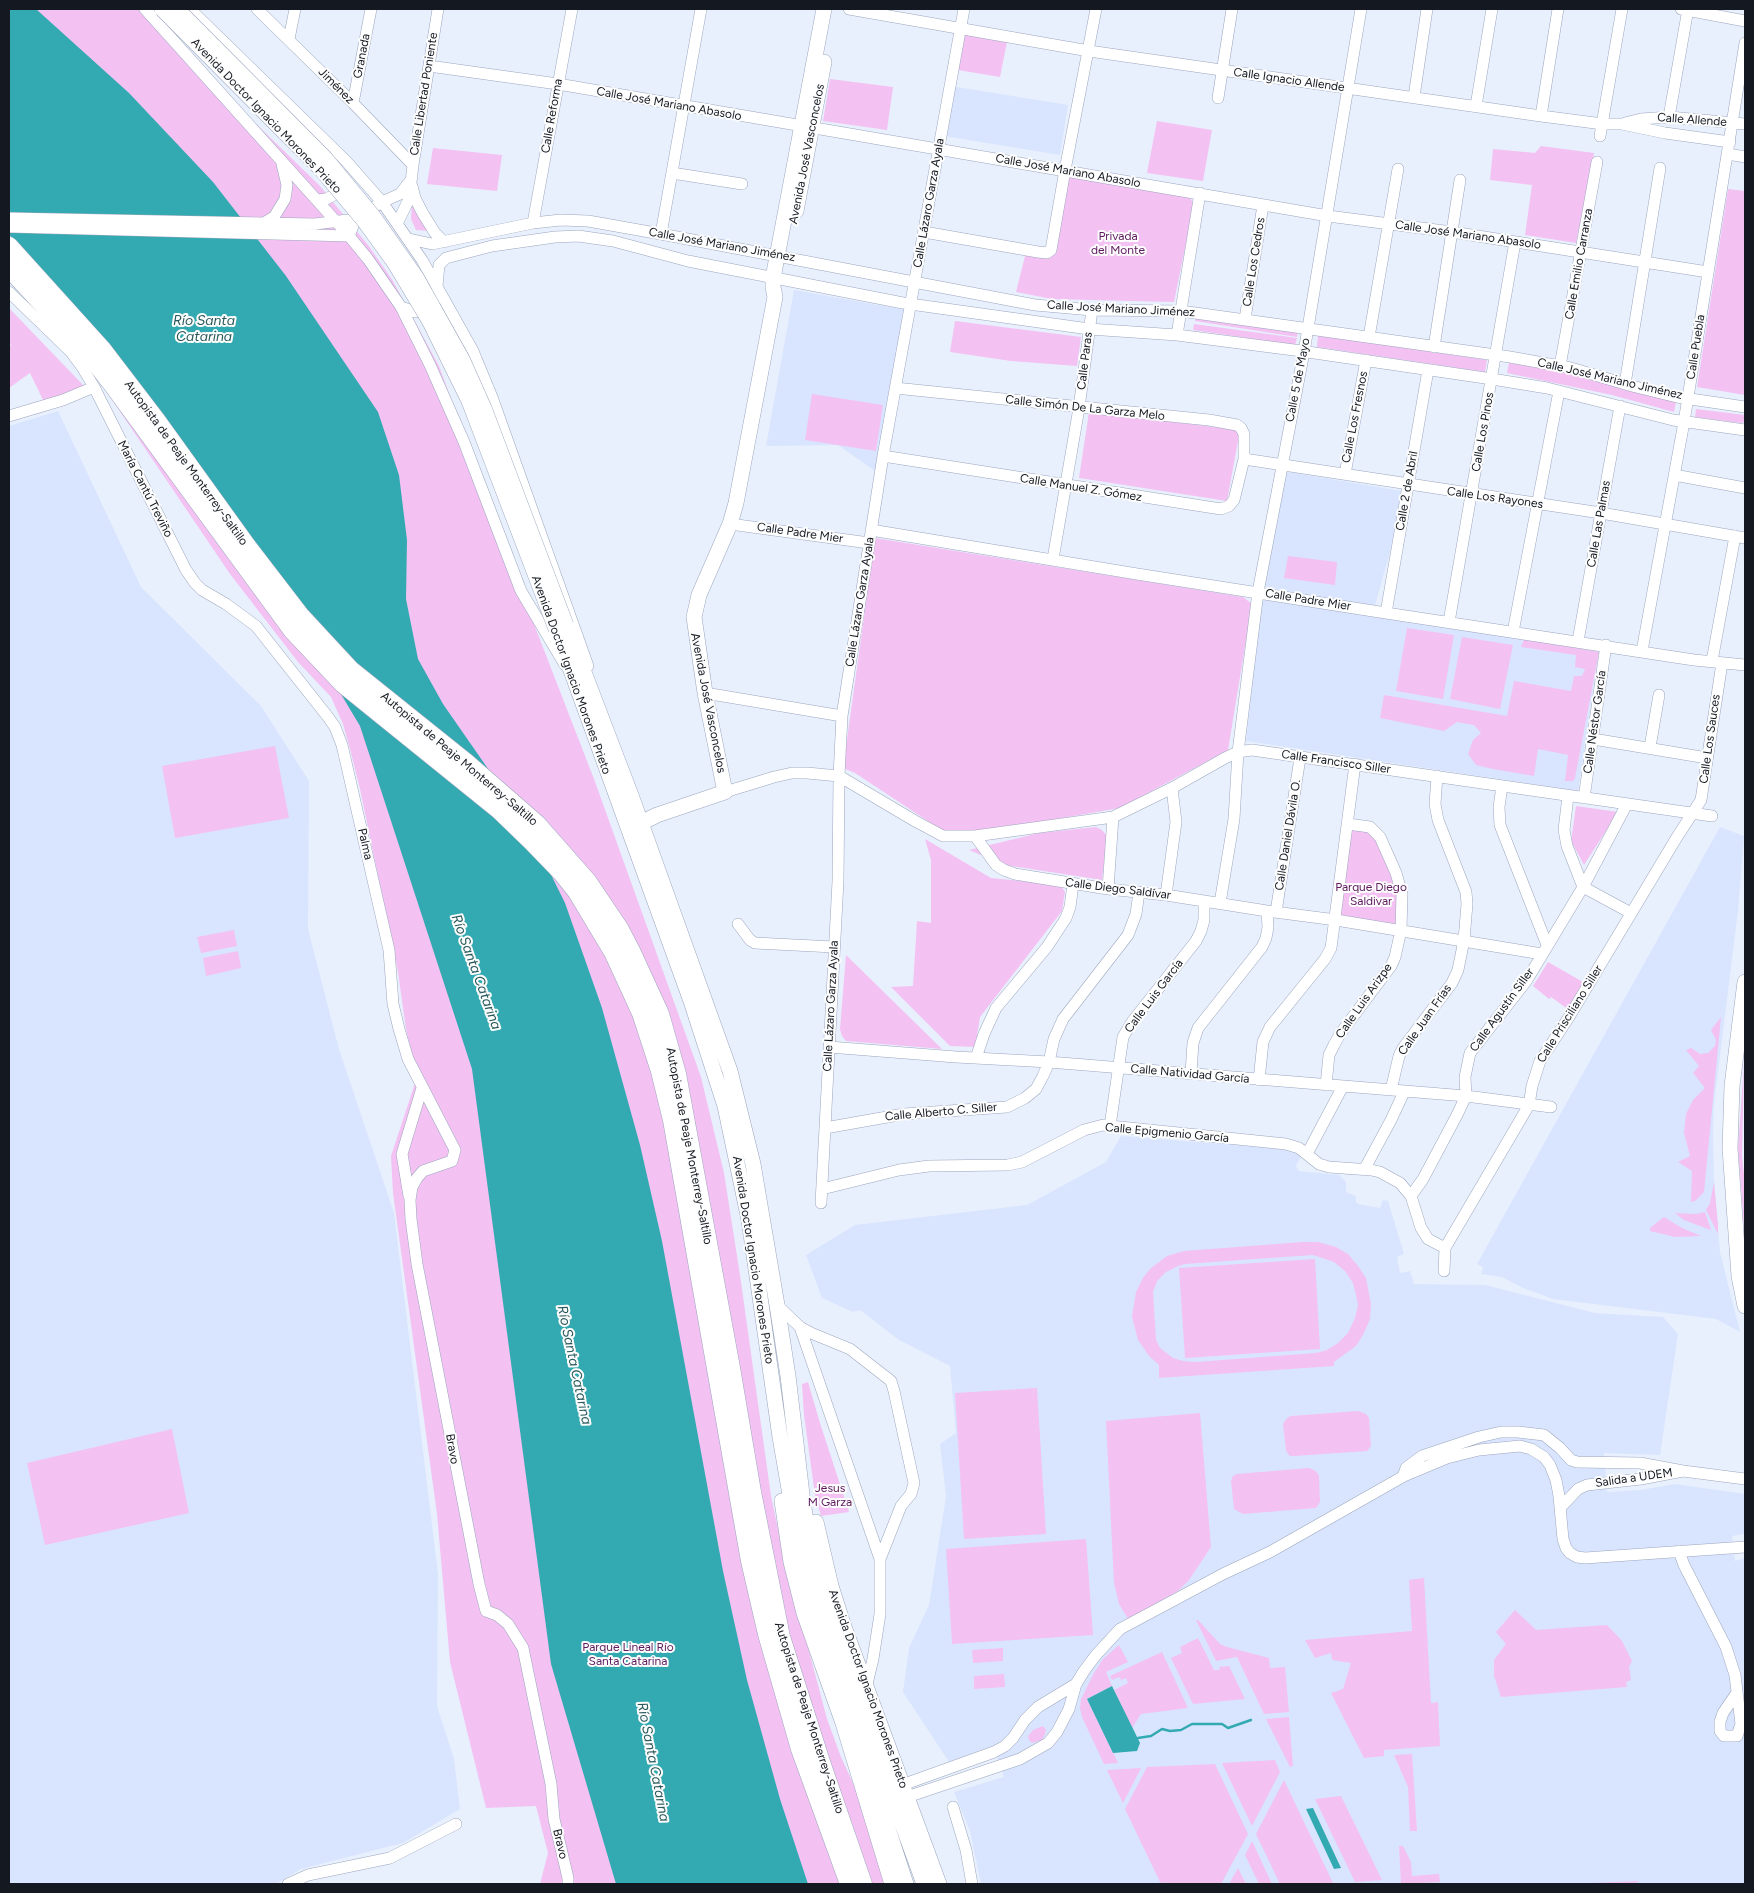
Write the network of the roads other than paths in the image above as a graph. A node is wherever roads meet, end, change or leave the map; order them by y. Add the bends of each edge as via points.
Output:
1 (145, 9) edge
2 (162, 9) edge
3 (177, 9) edge
4 (190, 9) edge
5 (257, 9) edge
6 (295, 9) edge
7 (371, 9) edge
8 (438, 9) edge
9 (572, 9) edge
10 (702, 9) edge
11 (824, 9) edge
12 (833, 9) edge
13 (849, 9) edge
14 (964, 9) edge
15 (1096, 9) edge
16 (1232, 9) edge
17 (1361, 9) edge
18 (1427, 9) edge
19 (1492, 9) edge
20 (1558, 9) edge
21 (1622, 9) edge
22 (1686, 9) edge
23 (1745, 21) edge
24 (960, 28) junction
25 (289, 39) junction
26 (1745, 43) edge
27 (1089, 51) junction
28 (429, 66) junction
29 (1223, 70) junction
30 (558, 84) junction
31 (1348, 88) junction
32 (1414, 97) junction
33 (1218, 98) dead end
34 (353, 102) junction
35 (1476, 106) junction
36 (684, 107) junction
37 (1541, 116) junction
38 (1669, 117) junction
39 (1603, 124) junction
40 (1622, 124) junction
41 (1739, 124) edge
42 (806, 128) junction
43 (1600, 136) dead end
44 (1730, 142) junction
45 (938, 148) junction
46 (1728, 154) junction
47 (278, 156) junction
48 (1745, 157) edge
49 (346, 161) junction
50 (1597, 162) dead end
51 (413, 165) junction
52 (1660, 168) dead end
53 (1398, 169) dead end
54 (1065, 170) junction
55 (672, 173) junction
56 (411, 180) junction
57 (1460, 180) dead end
58 (742, 184) dead end
59 (1200, 193) junction
60 (317, 200) junction
61 (382, 202) junction
62 (1264, 205) junction
63 (1328, 216) junction
64 (9, 218) edge
65 (356, 219) junction
66 (337, 222) junction
67 (533, 223) junction
68 (397, 224) junction
69 (1389, 224) junction
70 (9, 227) edge
71 (260, 227) junction
72 (924, 232) junction
73 (1452, 232) junction
74 (661, 234) junction
75 (350, 236) junction
76 (409, 239) junction
77 (444, 242) junction
78 (1515, 242) junction
79 (9, 246) edge
80 (1581, 252) junction
81 (782, 256) junction
82 (1645, 262) junction
83 (9, 268) edge
84 (1708, 272) junction
85 (778, 279) junction
86 (915, 281) junction
87 (437, 287) junction
88 (9, 292) edge
89 (911, 304) junction
90 (401, 307) junction
91 (1092, 310) junction
92 (1180, 311) junction
93 (1245, 319) junction
94 (1308, 328) junction
95 (1090, 329) junction
96 (1177, 335) junction
97 (1369, 336) junction
98 (1434, 347) junction
99 (473, 351) junction
100 (1304, 352) junction
101 (1496, 355) junction
102 (1366, 360) junction
103 (430, 365) junction
104 (1560, 366) junction
105 (1428, 370) junction
106 (1492, 379) junction
107 (1625, 384) junction
108 (94, 387) junction
109 (895, 388) junction
110 (1559, 391) junction
111 (1688, 398) junction
112 (1620, 406) junction
113 (1745, 407) edge
114 (1079, 408) junction
115 (9, 416) edge
116 (1684, 422) junction
117 (1745, 430) edge
118 (883, 456) junction
119 (1244, 459) junction
120 (1281, 464) junction
121 (1344, 474) junction
122 (1674, 475) junction
123 (1409, 485) junction
124 (1067, 486) junction
125 (1745, 488) edge
126 (1472, 494) junction
127 (1537, 504) junction
128 (1602, 513) junction
129 (730, 524) junction
130 (1665, 524) junction
131 (871, 530) junction
132 (1740, 537) edge
133 (869, 543) junction
134 (1054, 559) junction
135 (1258, 592) junction
136 (1386, 613) junction
137 (1450, 622) junction
138 (561, 627) junction
139 (1513, 632) junction
140 (1578, 642) junction
141 (1606, 645) junction
142 (1642, 651) junction
143 (1717, 662) junction
144 (1745, 665) edge
145 (294, 673) joint
146 (576, 683) junction
147 (591, 690) junction
148 (705, 693) junction
149 (1659, 695) dead end
150 (842, 716) junction
151 (1594, 739) junction
152 (1650, 747) junction
153 (1238, 752) junction
154 (1300, 758) junction
155 (1707, 758) junction
156 (1355, 764) junction
157 (839, 776) junction
158 (1437, 776) junction
159 (1502, 786) junction
160 (1172, 788) junction
161 (725, 792) junction
162 (1568, 796) junction
163 (1584, 798) junction
164 (1627, 804) junction
165 (1693, 812) junction
166 (1712, 816) dead end
167 (1113, 817) junction
168 (641, 823) junction
169 (1348, 824) junction
170 (975, 836) junction
171 (1073, 884) junction
172 (1583, 887) junction
173 (1108, 889) junction
174 (1139, 892) junction
175 (1166, 895) junction
176 (1204, 901) junction
177 (1220, 903) junction
178 (1272, 912) junction
179 (1631, 912) junction
180 (1336, 920) junction
181 (738, 924) dead end
182 (1401, 930) junction
183 (1464, 940) junction
184 (834, 947) junction
185 (1545, 950) junction
186 (1745, 982) edge
187 (399, 1029) joint
188 (829, 1047) junction
189 (976, 1058) junction
190 (1049, 1062) junction
191 (1118, 1068) junction
192 (1191, 1073) junction
193 (1260, 1080) junction
194 (1326, 1085) junction
195 (1343, 1086) junction
196 (422, 1088) junction
197 (1391, 1090) junction
198 (1404, 1092) junction
199 (1466, 1096) junction
200 (1529, 1105) junction
201 (1551, 1107) dead end
202 (1110, 1126) junction
203 (825, 1128) junction
204 (1307, 1154) junction
205 (1364, 1170) junction
206 (822, 1189) junction
207 (1411, 1196) junction
208 (410, 1200) junction
209 (821, 1203) dead end
210 (1445, 1248) junction
211 (1444, 1271) dead end
212 (777, 1304) junction
213 (1745, 1306) edge
214 (800, 1327) junction
215 (794, 1432) junction
216 (780, 1438) junction
217 (792, 1463) junction
218 (1683, 1471) junction
219 (1404, 1476) junction
220 (1745, 1479) edge
221 (1561, 1507) junction
222 (1745, 1547) edge
223 (1679, 1551) junction
224 (880, 1559) junction
225 (1076, 1684) junction
226 (866, 1688) junction
227 (1736, 1694) dead end
228 (904, 1791) junction
229 (953, 1807) dead end
230 (456, 1824) dead end
231 (311, 1879) edge
232 (288, 1884) edge
233 (568, 1884) edge
234 (849, 1884) edge
235 (863, 1884) edge
236 (892, 1884) edge
237 (906, 1884) edge
238 (924, 1884) edge
239 (939, 1884) edge
240 (972, 1884) edge

1 - 47 street
2 - 138 main road, Avenida Doctor Ignacio Morones Prieto, bridge via 320,168 394,262 430,322 469,401
3 - 138 main road, Avenida Doctor Ignacio Morones Prieto, bridge via 326,159 378,222 416,276 459,352 484,408
4 - 49 street, Avenida Doctor Ignacio Morones Prieto
5 - 25 street, Jiménez
6 - 25 street
7 - 34 street, Granada
8 - 28 street, Calle Libertad Poniente
9 - 30 street, Calle Reforma
10 - 36 street
11 - 42 main road, Avenida José Vasconcelos
12 - 42 main road, Avenida José Vasconcelos
13 - 24 street, Calle Ignacio Allende
14 - 24 street, Calle Lázaro Garza Ayala
15 - 27 street
16 - 29 street
17 - 31 street, Calle 5 de Mayo
18 - 32 street
19 - 35 street
20 - 37 street
21 - 39 street
22 - 23 street
22 - 38 street
24 - 27 street, Calle Ignacio Allende
24 - 45 street, Calle Lázaro Garza Ayala
25 - 34 street, Jiménez
26 - 41 street, Calle Puebla
27 - 29 street, Calle Ignacio Allende
27 - 54 street
28 - 30 street, Calle José Mariano Abasolo
28 - 51 street, Calle Libertad Poniente
29 - 31 street, Calle Ignacio Allende
29 - 33 street
30 - 36 street, Calle José Mariano Abasolo
30 - 67 street, Calle Reforma
31 - 32 street, Calle Ignacio Allende
31 - 63 street, Calle 5 de Mayo
32 - 35 street, Calle Ignacio Allende
34 - 51 street, Jiménez
35 - 37 street, Calle Ignacio Allende
36 - 42 street, Calle José Mariano Abasolo
36 - 55 street
37 - 39 street, Calle Ignacio Allende
38 - 40 street, Calle Allende
38 - 41 street, Calle Allende
39 - 40 street, Calle Ignacio Allende
39 - 43 street
40 - 44 street, Calle Ignacio Allende
41 - 44 street, Calle Puebla
42 - 45 street, Calle José Mariano Abasolo
42 - 81 main road, Avenida José Vasconcelos
44 - 46 street, Calle Puebla
45 - 54 street, Calle José Mariano Abasolo
45 - 72 street, Calle Lázaro Garza Ayala
46 - 48 street
46 - 84 street, Calle Puebla
47 - 60 street
47 - 71 street via 287,178 287,192 278,212
49 - 60 street via 345,181 340,189 326,199
49 - 61 street, Avenida Doctor Ignacio Morones Prieto
50 - 80 street, Calle Emilio Carranza
51 - 56 street, Calle Libertad Poniente
52 - 82 street
53 - 69 street
54 - 59 street, Calle José Mariano Abasolo
54 - 72 street via 1053,244 1047,253
55 - 58 street
55 - 74 street
56 - 61 street via 400,194
56 - 68 street, Calle Libertad Poniente via 409,199
56 - 77 street via 422,212
57 - 73 street
59 - 62 street, Calle José Mariano Abasolo
59 - 92 street
60 - 66 street
61 - 65 street
61 - 68 street, Avenida Doctor Ignacio Morones Prieto
62 - 63 street, Calle José Mariano Abasolo
62 - 93 street, Calle Los Cedros
63 - 69 street, Calle José Mariano Abasolo
63 - 94 street, Calle 5 de Mayo
64 - 71 street
65 - 66 street
65 - 75 street
66 - 71 street
66 - 75 street
67 - 74 street, Calle José Mariano Jiménez via 588,221
67 - 77 street, Calle José Mariano Jiménez
68 - 76 street, Avenida Doctor Ignacio Morones Prieto
69 - 73 street, Calle José Mariano Abasolo
69 - 97 street
70 - 71 street
71 - 75 street
72 - 86 street, Calle Lázaro Garza Ayala
73 - 78 street, Calle José Mariano Abasolo
73 - 98 street
74 - 81 street, Calle José Mariano Jiménez
75 - 90 street
76 - 77 street, Calle José Mariano Jiménez via 421,243
76 - 87 street, Avenida Doctor Ignacio Morones Prieto
78 - 80 street, Calle José Mariano Abasolo
78 - 101 street, Calle Los Pinos
79 - 235 highway, Autopista de Peaje Monterrey-Saltillo via 102,349 300,615 351,670 537,824 588,882 619,928 660,1014 677,1074 781,1638
80 - 82 street, Calle José Mariano Abasolo
80 - 104 street, Calle Emilio Carranza
81 - 85 main road, Avenida José Vasconcelos
81 - 86 street, Calle José Mariano Jiménez
82 - 84 street, Calle José Mariano Abasolo
82 - 107 street
83 - 234 highway, Autopista de Peaje Monterrey-Saltillo via 112,384 292,630 343,684 499,810 531,841 577,892 613,952 642,1013 672,1120 750,1561 767,1634 800,1749
84 - 111 street, Calle Puebla
85 - 87 street, Calle José Mariano Jiménez via 578,236 492,246 446,258 438,265
85 - 89 street, Calle José Mariano Jiménez
85 - 129 main road, Avenida José Vasconcelos via 780,290 775,297
86 - 89 street, Calle Lázaro Garza Ayala
86 - 91 street, Calle José Mariano Jiménez via 1028,303
87 - 90 street, Calle José Mariano Jiménez via 435,300 428,310 415,312
87 - 99 street, Avenida Doctor Ignacio Morones Prieto
88 - 108 street, María Cantú Treviño via 71,352
89 - 95 street, Calle José Mariano Jiménez
89 - 109 street, Calle Lázaro Garza Ayala
90 - 103 street
91 - 92 street, Calle José Mariano Jiménez
91 - 95 street, Calle Paras
92 - 93 street, Calle José Mariano Jiménez
92 - 96 street
93 - 94 street, Calle José Mariano Jiménez
94 - 97 street, Calle José Mariano Jiménez
94 - 100 street, Calle 5 de Mayo
95 - 96 street, Calle José Mariano Jiménez
95 - 114 street, Calle Paras
96 - 100 street, Calle José Mariano Jiménez
97 - 98 street, Calle José Mariano Jiménez
98 - 101 street, Calle José Mariano Jiménez
99 - 103 street via 452,338 438,340 429,351
99 - 147 street, Avenida Doctor Ignacio Morones Prieto via 505,430 584,650
100 - 102 street, Calle José Mariano Jiménez
100 - 120 street, Calle 5 de Mayo
101 - 104 street, Calle José Mariano Jiménez
101 - 106 street, Calle Los Pinos
102 - 105 street, Calle José Mariano Jiménez
102 - 121 street, Calle Los Fresnos
103 - 146 street via 464,442 521,591
104 - 107 street, Calle José Mariano Jiménez
105 - 106 street, Calle José Mariano Jiménez
105 - 123 street, Calle 2 de Abril
106 - 110 street, Calle José Mariano Jiménez
106 - 126 street, Calle Los Pinos
107 - 111 street, Calle José Mariano Jiménez
108 - 115 street
108 - 145 street, María Cantú Treviño via 186,570 202,590 256,626
109 - 114 street, Calle Simón De La Garza Melo
109 - 118 street, Calle Lázaro Garza Ayala
110 - 112 street, Calle José Mariano Jiménez
110 - 127 street
111 - 113 street, Calle José Mariano Jiménez
111 - 116 street, Calle Puebla
112 - 116 street, Calle José Mariano Jiménez
112 - 128 street, Calle Las Palmas
114 - 119 street, Calle Simón De La Garza Melo via 1237,425 1244,434
114 - 124 street, Calle Paras
116 - 117 street, Calle José Mariano Jiménez
116 - 122 street, Calle Puebla
118 - 124 street, Calle Manuel Z. Gómez
118 - 131 street, Calle Lázaro Garza Ayala
119 - 120 street, Calle Los Rayones
119 - 124 street, Calle Manuel Z. Gómez via 1234,500 1221,509
120 - 121 street, Calle Los Rayones
120 - 135 street, Calle 5 de Mayo
121 - 123 street, Calle Los Rayones
122 - 125 street
122 - 130 street, Calle Puebla
123 - 126 street, Calle Los Rayones
123 - 136 street, Calle 2 de Abril
124 - 134 street, Calle Paras
126 - 127 street, Calle Los Rayones
126 - 137 street, Calle Los Pinos
127 - 128 street, Calle Los Rayones
127 - 139 street
128 - 130 street, Calle Los Rayones
128 - 140 street, Calle Las Palmas
129 - 133 street, Calle Padre Mier
129 - 148 main road, Avenida José Vasconcelos via 695,607 694,626
130 - 132 street, Calle Los Rayones
130 - 142 street, Calle Puebla
131 - 133 street, Calle Lázaro Garza Ayala
131 - 134 street, Calle Padre Mier
132 - 143 street, Calle Los Sauces
133 - 150 street, Calle Lázaro Garza Ayala
134 - 135 street, Calle Padre Mier
135 - 136 street, Calle Padre Mier
135 - 153 street, Calle 5 de Mayo
136 - 137 street, Calle Padre Mier
137 - 139 street, Calle Padre Mier
138 - 146 main road, Avenida Doctor Ignacio Morones Prieto
138 - 147 main road, Avenida Doctor Ignacio Morones Prieto
139 - 140 street, Calle Padre Mier
140 - 141 street, Calle Padre Mier
141 - 142 street, Calle Padre Mier
141 - 151 street, Calle Néstor García
142 - 143 street, Calle Padre Mier
143 - 144 street, Calle Padre Mier
143 - 155 street, Calle Los Sauces
145 - 187 street, Palma via 335,727 342,745 389,950 393,1004
146 - 216 main road, Avenida Doctor Ignacio Morones Prieto via 725,1106 749,1220
147 - 168 main road, Avenida Doctor Ignacio Morones Prieto
148 - 150 street
148 - 161 main road, Avenida José Vasconcelos
149 - 152 street
150 - 157 street, Calle Lázaro Garza Ayala
151 - 152 street
151 - 163 street, Calle Néstor García
152 - 155 street
153 - 154 street, Calle Francisco Siller via 1261,751
153 - 160 street, Calle Francisco Siller
153 - 177 street via 1234,819
154 - 156 street, Calle Francisco Siller
154 - 178 street, Calle Daniel Dávila O.
155 - 165 street, Calle Los Sauces via 1702,794
156 - 158 street, Calle Francisco Siller
156 - 169 street
157 - 161 street via 792,773
157 - 170 street via 943,836
157 - 184 street, Calle Lázaro Garza Ayala
158 - 159 street, Calle Francisco Siller
158 - 183 street, Calle Juan Frías via 1435,804 1438,820 1466,892
159 - 162 street, Calle Francisco Siller
159 - 185 street via 1500,825
160 - 167 street, Calle Francisco Siller
160 - 175 street via 1176,822
161 - 168 main road
162 - 163 street, Calle Francisco Siller
162 - 172 street via 1564,830
163 - 164 street, Calle Francisco Siller
164 - 165 street, Calle Francisco Siller
164 - 172 street, Calle Agustín Siller
165 - 166 street, Calle Francisco Siller
165 - 179 street, Calle Prisciliano Siller
167 - 170 street, Calle Francisco Siller
167 - 173 street
168 - 212 main road, Avenida Doctor Ignacio Morones Prieto via 730,1071 753,1164
169 - 180 street
169 - 182 street, Calle Luis Arizpe via 1370,827 1380,837 1402,894
170 - 171 street, Calle Diego Saldívar via 996,865 1004,870
171 - 173 street, Calle Diego Saldívar
171 - 189 street via 1066,918 1047,947 996,1008
172 - 179 street
172 - 185 street, Calle Agustín Siller
173 - 174 street, Calle Diego Saldívar
174 - 175 street, Calle Diego Saldívar
174 - 190 street, Calle Alberto C. Siller via 1136,914 1128,935 1063,1019
175 - 176 street, Calle Diego Saldívar
176 - 177 street, Calle Diego Saldívar
176 - 191 street, Calle Luis García via 1202,931 1127,1029
177 - 178 street, Calle Diego Saldívar
178 - 180 street, Calle Diego Saldívar
178 - 192 street, Calle Daniel Dávila O. via 1262,947 1198,1028 1193,1043
179 - 200 street, Calle Prisciliano Siller via 1540,1061
180 - 182 street, Calle Diego Saldívar
180 - 193 street via 1331,948 1325,959 1270,1027 1263,1042
181 - 184 street via 755,943
182 - 183 street, Calle Diego Saldívar
182 - 194 street, Calle Luis Arizpe via 1391,966 1340,1034 1329,1055
183 - 185 street, Calle Diego Saldívar
183 - 197 street, Calle Juan Frías via 1458,970 1403,1048
184 - 188 street, Calle Lázaro Garza Ayala
185 - 199 street, Calle Agustín Siller via 1527,980 1470,1053 1465,1077
186 - 213 main road via 1732,1086 1730,1148 1739,1276
187 - 196 street, Bravo via 408,1059
188 - 189 street, Calle Natividad García
188 - 203 street, Calle Lázaro Garza Ayala
189 - 190 street, Calle Natividad García
190 - 191 street, Calle Natividad García
190 - 203 street, Calle Alberto C. Siller via 1036,1089 1007,1107 904,1114
191 - 192 street, Calle Natividad García
191 - 202 street, Calle Luis García
192 - 193 street, Calle Natividad García
193 - 194 street, Calle Natividad García
194 - 195 street, Calle Natividad García
195 - 197 street, Calle Natividad García
195 - 204 street
196 - 208 street via 402,1154
196 - 208 street, Bravo via 453,1144 455,1155 452,1161 424,1171 416,1178
197 - 198 street, Calle Natividad García
198 - 199 street, Calle Natividad García
198 - 205 street
199 - 200 street, Calle Natividad García
199 - 207 street, Calle Agustín Siller
200 - 201 street, Calle Natividad García
200 - 210 street, Calle Prisciliano Siller
202 - 204 street, Calle Epigmenio García via 1286,1144
202 - 206 street, Calle Epigmenio García via 1084,1130 1022,1162 919,1168
203 - 206 street, Calle Lázaro Garza Ayala
204 - 205 street, Calle Epigmenio García via 1329,1168
205 - 207 street, Calle Epigmenio García via 1393,1178
206 - 209 street, Calle Lázaro Garza Ayala
207 - 210 street, Calle Epigmenio García via 1424,1234
208 - 233 street, Bravo via 417,1264 471,1552 486,1611 508,1624 523,1648
210 - 211 street
212 - 214 street
212 - 215 main road, Avenida Doctor Ignacio Morones Prieto
214 - 224 street
214 - 224 street via 850,1349 890,1381 893,1388 914,1483
215 - 217 main road, Avenida Doctor Ignacio Morones Prieto
215 - 226 main road, Avenida Doctor Ignacio Morones Prieto via 808,1477 832,1586
216 - 217 main road, Avenida Doctor Ignacio Morones Prieto
216 - 236 main road, Avenida Doctor Ignacio Morones Prieto via 777,1457 791,1562 804,1613 843,1723
217 - 237 main road, Avenida Doctor Ignacio Morones Prieto via 801,1558 815,1611
217 - 238 main road, Avenida Doctor Ignacio Morones Prieto via 830,1625
218 - 219 street via 1640,1464 1577,1462 1570,1460 1544,1435 1501,1432 1479,1436 1422,1456 1406,1468
218 - 220 street, Salida a UDEM
218 - 221 street, Salida a UDEM via 1587,1485 1578,1489
219 - 221 street via 1439,1461 1479,1450 1520,1446 1544,1457 1550,1465
219 - 225 street via 1270,1552 1120,1629
221 - 223 street via 1563,1539 1566,1548 1577,1557
222 - 223 street
223 - 227 street via 1726,1647 1735,1675
224 - 226 street via 880,1614
225 - 228 street via 1038,1706 1005,1746
225 - 228 street via 1069,1709 1048,1744 1020,1759
226 - 228 main road, Avenida Doctor Ignacio Morones Prieto
228 - 239 main road, Avenida Doctor Ignacio Morones Prieto
229 - 240 street
230 - 231 street via 390,1858
231 - 232 street

